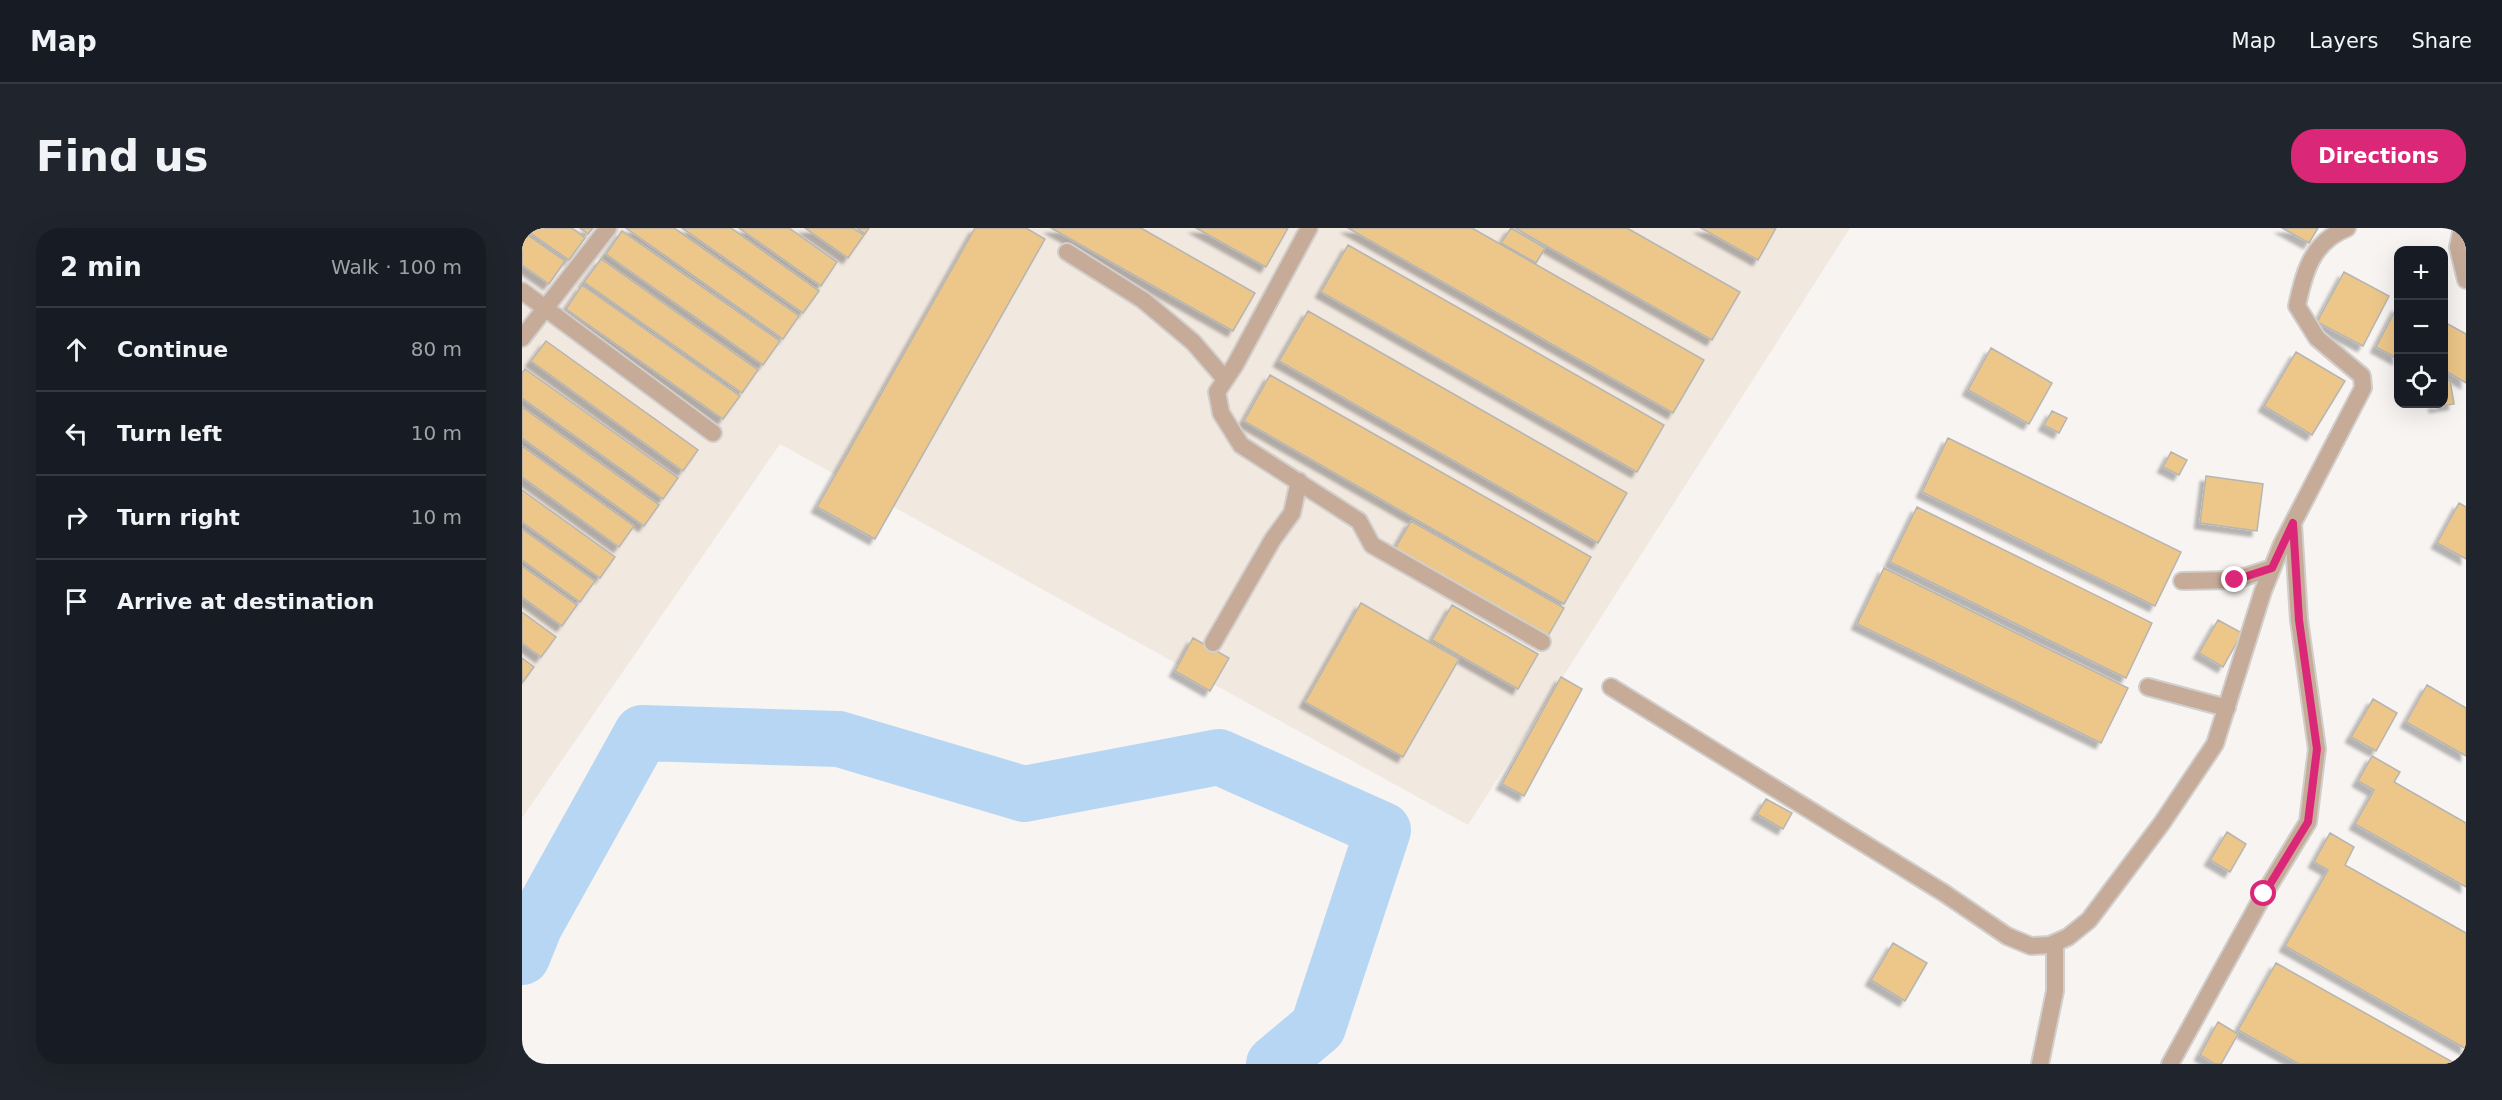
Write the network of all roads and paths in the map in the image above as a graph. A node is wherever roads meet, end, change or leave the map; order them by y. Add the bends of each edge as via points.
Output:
1 (608, 228) edge
2 (1309, 228) edge
3 (2347, 228) edge
4 (2462, 228) edge
5 (1067, 252) dead end
6 (2466, 280) edge
7 (522, 291) edge
8 (545, 308) junction
9 (522, 339) edge
10 (1225, 379) junction
11 (713, 433) dead end
12 (1299, 481) junction
13 (2293, 523) junction
14 (2272, 568) junction
15 (2182, 581) dead end
16 (1542, 642) dead end
17 (1214, 643) dead end
18 (1611, 687) dead end
19 (2148, 687) dead end
20 (2227, 708) junction
21 (2055, 943) junction
22 (2040, 1064) edge
23 (2170, 1064) edge

1 - 8 lane
2 - 10 lane
3 - 13 lane via 2331,235 2314,253 2303,277 2297,306 2317,338 2362,376 2363,388
4 - 6 lane via 2458,247
5 - 10 lane via 1143,300 1192,342
7 - 8 lane
8 - 9 lane
8 - 11 lane
10 - 12 lane via 1217,392 1221,413 1241,445
12 - 16 lane via 1359,521 1372,545
12 - 17 lane via 1292,513
13 - 14 lane
13 - 23 lane via 2299,620 2317,749 2308,822
14 - 15 lane via 2235,580
14 - 20 lane
18 - 21 lane via 2007,936 2031,945
19 - 20 lane
20 - 21 lane via 2215,744 2162,823 2089,920
21 - 22 lane via 2055,991

